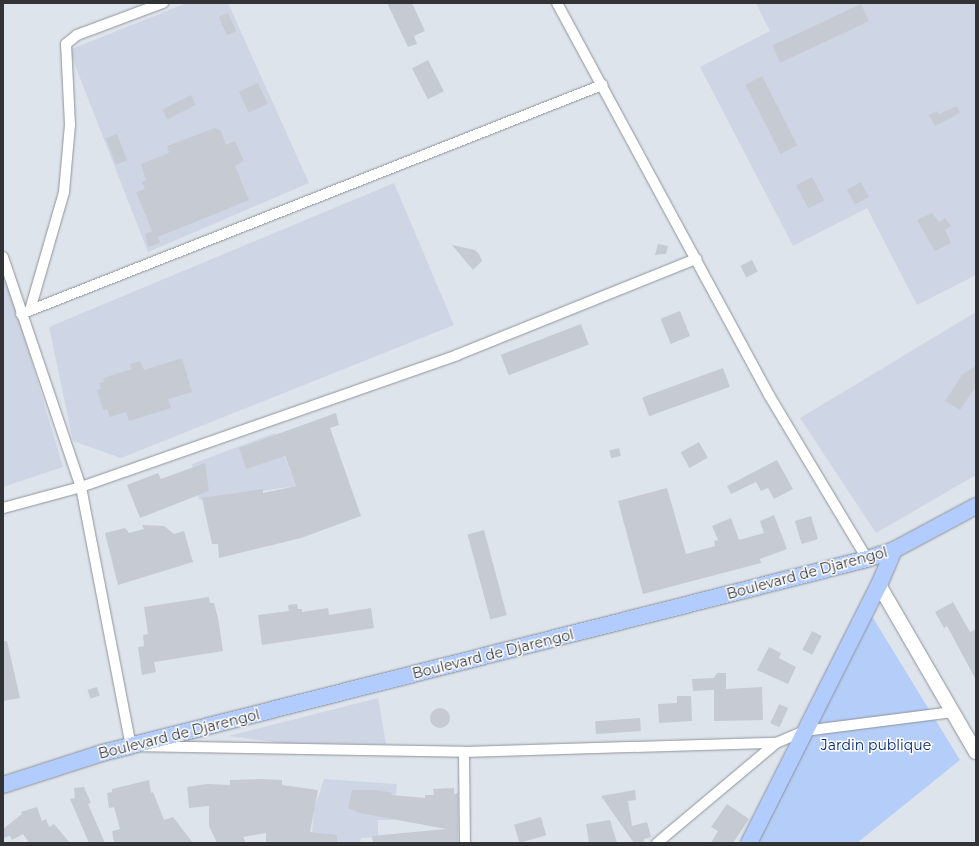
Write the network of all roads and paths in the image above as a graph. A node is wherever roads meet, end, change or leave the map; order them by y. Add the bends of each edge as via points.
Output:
1 (163, 3) edge
2 (557, 3) edge
3 (602, 85) junction
4 (3, 257) edge
5 (696, 260) junction
6 (26, 312) junction
7 (81, 487) junction
8 (976, 506) edge
9 (3, 508) edge
10 (894, 550) junction
11 (866, 559) junction
12 (879, 585) junction
13 (953, 712) junction
14 (804, 731) junction
15 (776, 743) junction
16 (130, 746) junction
17 (464, 752) junction
18 (976, 752) edge
19 (3, 785) edge
20 (465, 843) edge
21 (657, 843) edge
22 (749, 843) edge

1 - 6 street via 77,35 66,44 70,125 64,192
2 - 3 street
3 - 5 street
3 - 6 street
4 - 6 street
5 - 7 street via 457,355
5 - 11 street via 769,395
6 - 7 street
7 - 9 street
7 - 16 street
8 - 10 main road, Boulevard de Djarengol
10 - 11 main road, Boulevard de Djarengol
10 - 12 main road
11 - 16 main road, Boulevard de Djarengol
12 - 13 street
12 - 14 main road
13 - 14 street
13 - 18 street
14 - 15 street
14 - 22 main road
15 - 17 street
15 - 21 street
16 - 17 street
16 - 19 main road, Boulevard de Djarengol
17 - 20 street

